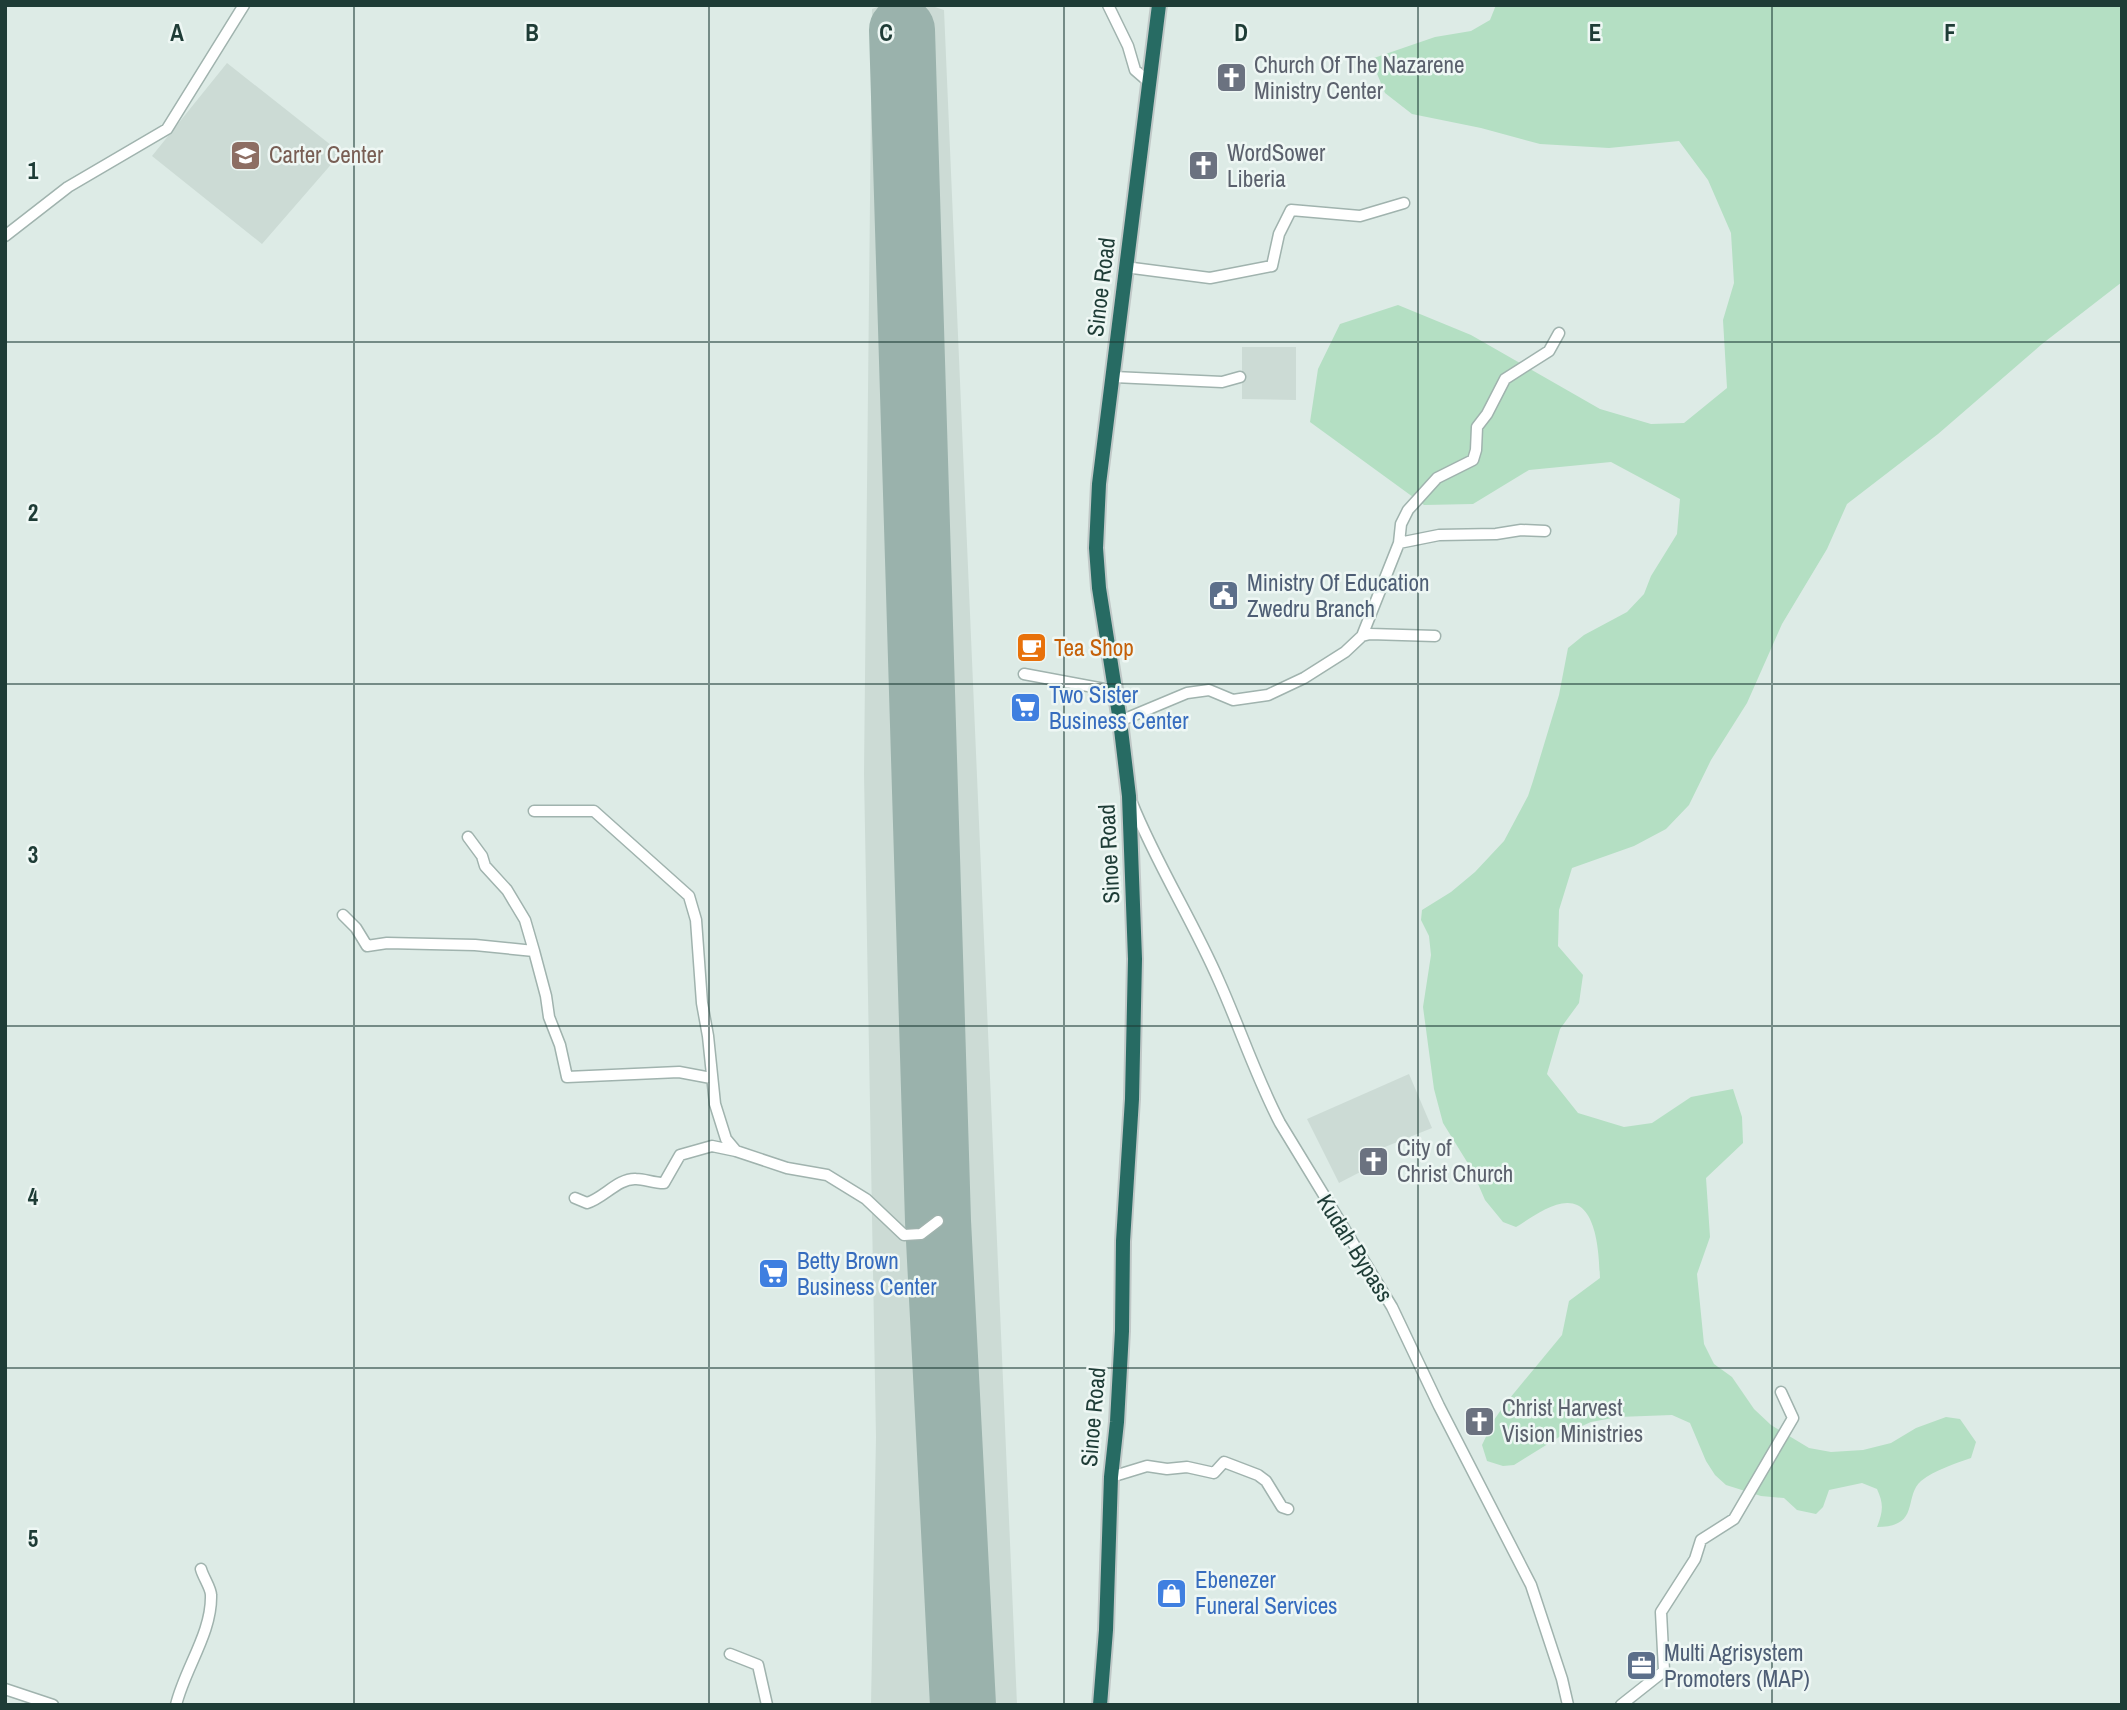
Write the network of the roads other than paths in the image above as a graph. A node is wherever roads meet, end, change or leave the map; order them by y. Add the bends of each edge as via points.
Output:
1 (244, 5) edge
2 (1108, 5) edge
3 (1159, 5) edge
4 (1150, 83) junction
5 (1404, 203) dead end
6 (5, 236) edge
7 (1125, 267) junction
8 (1559, 333) dead end
9 (1114, 377) junction
10 (1240, 377) dead end
11 (1545, 531) dead end
12 (1399, 543) junction
13 (1362, 636) junction
14 (1435, 636) dead end
15 (1024, 674) dead end
16 (1115, 691) junction
17 (1120, 721) junction
18 (1129, 796) junction
19 (534, 811) dead end
20 (468, 836) dead end
21 (343, 915) dead end
22 (534, 951) junction
23 (711, 1078) junction
24 (736, 1152) junction
25 (575, 1198) dead end
26 (939, 1221) dead end
27 (1781, 1392) dead end
28 (1111, 1477) junction
29 (1288, 1509) dead end
30 (201, 1569) dead end
31 (730, 1654) dead end
32 (5, 1689) edge
33 (53, 1705) edge
34 (176, 1705) edge
35 (767, 1705) edge
36 (1100, 1705) edge
37 (1568, 1705) edge
38 (1621, 1705) edge

1 - 6 street via 167,129 68,187
2 - 4 street via 1135,70
3 - 4 highway, Sinoe Road
4 - 7 highway, Sinoe Road
5 - 7 street via 1360,216 1291,209 1272,266 1210,278
7 - 9 highway, Sinoe Road
8 - 12 street via 1549,351 1505,379 1477,427 1473,460 1437,478 1417,498 1401,524
9 - 10 street via 1222,382
9 - 16 highway, Sinoe Road via 1096,548
11 - 12 street via 1439,535
12 - 13 street
13 - 14 street
13 - 17 street via 1304,678 1268,695 1233,700 1209,690 1187,693
15 - 16 street
16 - 17 highway, Sinoe Road
17 - 18 highway, Sinoe Road
18 - 28 highway, Sinoe Road via 1135,916 1132,1099
18 - 37 street, Kudah Bypass via 1219,981 1280,1124 1392,1307 1531,1585
19 - 23 street via 594,811 689,896 696,920
20 - 22 street via 525,920
21 - 22 street via 367,946 475,945
22 - 23 street via 567,1077 679,1072
23 - 24 street via 722,1128
24 - 25 street via 712,1146 680,1154 664,1183 636,1179 615,1185 601,1199 587,1203
24 - 26 street via 827,1175 866,1199 904,1236 921,1234
27 - 38 street via 1793,1418 1734,1519 1701,1540 1695,1559 1661,1612 1664,1671
28 - 29 street via 1147,1466 1214,1473 1224,1462 1258,1475
28 - 36 highway, Sinoe Road
30 - 34 street via 211,1595 209,1620
31 - 35 street via 758,1665
32 - 33 street

